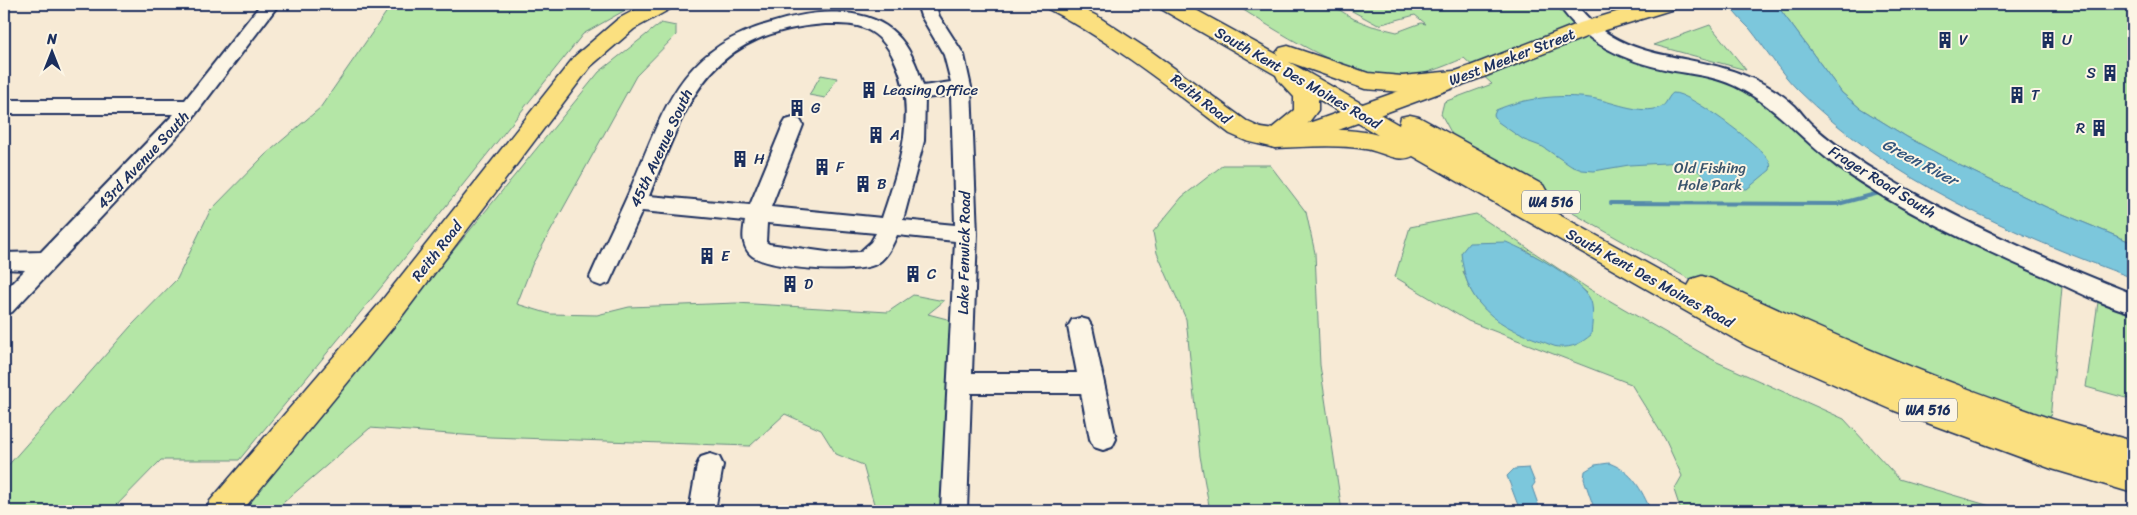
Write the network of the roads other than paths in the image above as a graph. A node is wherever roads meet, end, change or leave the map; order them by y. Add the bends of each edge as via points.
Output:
1 (270, 4) edge
2 (662, 4) edge
3 (926, 4) edge
4 (1056, 4) edge
5 (1169, 4) edge
6 (1202, 4) edge
7 (1568, 4) edge
8 (1666, 4) edge
9 (1588, 28) junction
10 (1282, 59) junction
11 (1454, 79) junction
12 (961, 87) junction
13 (916, 93) junction
14 (4, 107) edge
15 (192, 107) junction
16 (1370, 109) junction
17 (793, 125) dead end
18 (1275, 139) junction
19 (1450, 155) junction
20 (636, 202) junction
21 (758, 214) junction
22 (890, 227) junction
23 (966, 234) junction
24 (4, 261) edge
25 (47, 261) junction
26 (601, 277) dead end
27 (2133, 304) edge
28 (4, 306) edge
29 (1080, 327) dead end
30 (960, 383) junction
31 (1092, 383) junction
32 (1103, 439) dead end
33 (2133, 455) edge
34 (710, 465) dead end
35 (2133, 478) edge
36 (222, 511) edge
37 (702, 511) edge
38 (954, 511) edge

1 - 15 street, 43rd Avenue South
2 - 36 main road, Reith Road via 626,24 583,60 389,312
3 - 12 street, Lake Fenwick Road via 931,19 952,50
4 - 18 main road, Reith Road via 1144,57 1239,128
5 - 10 main road, South Kent Des Moines Road / WA 516
6 - 10 main road, South Kent Des Moines Road / WA 516
7 - 9 street, Frager Road South
8 - 9 main road, West Meeker Street
9 - 11 main road, West Meeker Street
9 - 27 street, Frager Road South via 1631,55 1715,73 1749,85 1782,106 1805,130 1840,158 1936,216 2063,276
10 - 11 main road via 1365,81 1402,84
10 - 16 main road, South Kent Des Moines Road / WA 516
10 - 18 main road via 1307,104 1300,119
11 - 16 main road, West Meeker Street
11 - 19 main road via 1425,101 1424,108 1425,116
12 - 13 street
12 - 23 street, Lake Fenwick Road
13 - 20 street, 45th Avenue South via 909,69 880,29 862,22 812,20 777,27 719,54 704,68 682,98
13 - 22 street via 913,142
14 - 15 street
15 - 25 street, 43rd Avenue South
16 - 18 main road, Reith Road via 1311,131
16 - 19 main road, South Kent Des Moines Road / WA 516
17 - 21 street
18 - 19 main road via 1366,140
19 - 33 main road, South Kent Des Moines Road / WA 516 via 1777,323 1913,381 2049,431
19 - 35 main road, South Kent Des Moines Road / WA 516 via 1757,338 1906,402 2052,455
20 - 21 street
20 - 26 street, 45th Avenue South
21 - 22 street
21 - 22 street via 753,237 756,246 770,254 856,262 871,257 877,251
22 - 23 street
23 - 30 street, Lake Fenwick Road
24 - 25 street
25 - 28 street, 43rd Avenue South
29 - 31 street
30 - 31 street
30 - 38 street, Lake Fenwick Road
31 - 32 street
34 - 37 street

